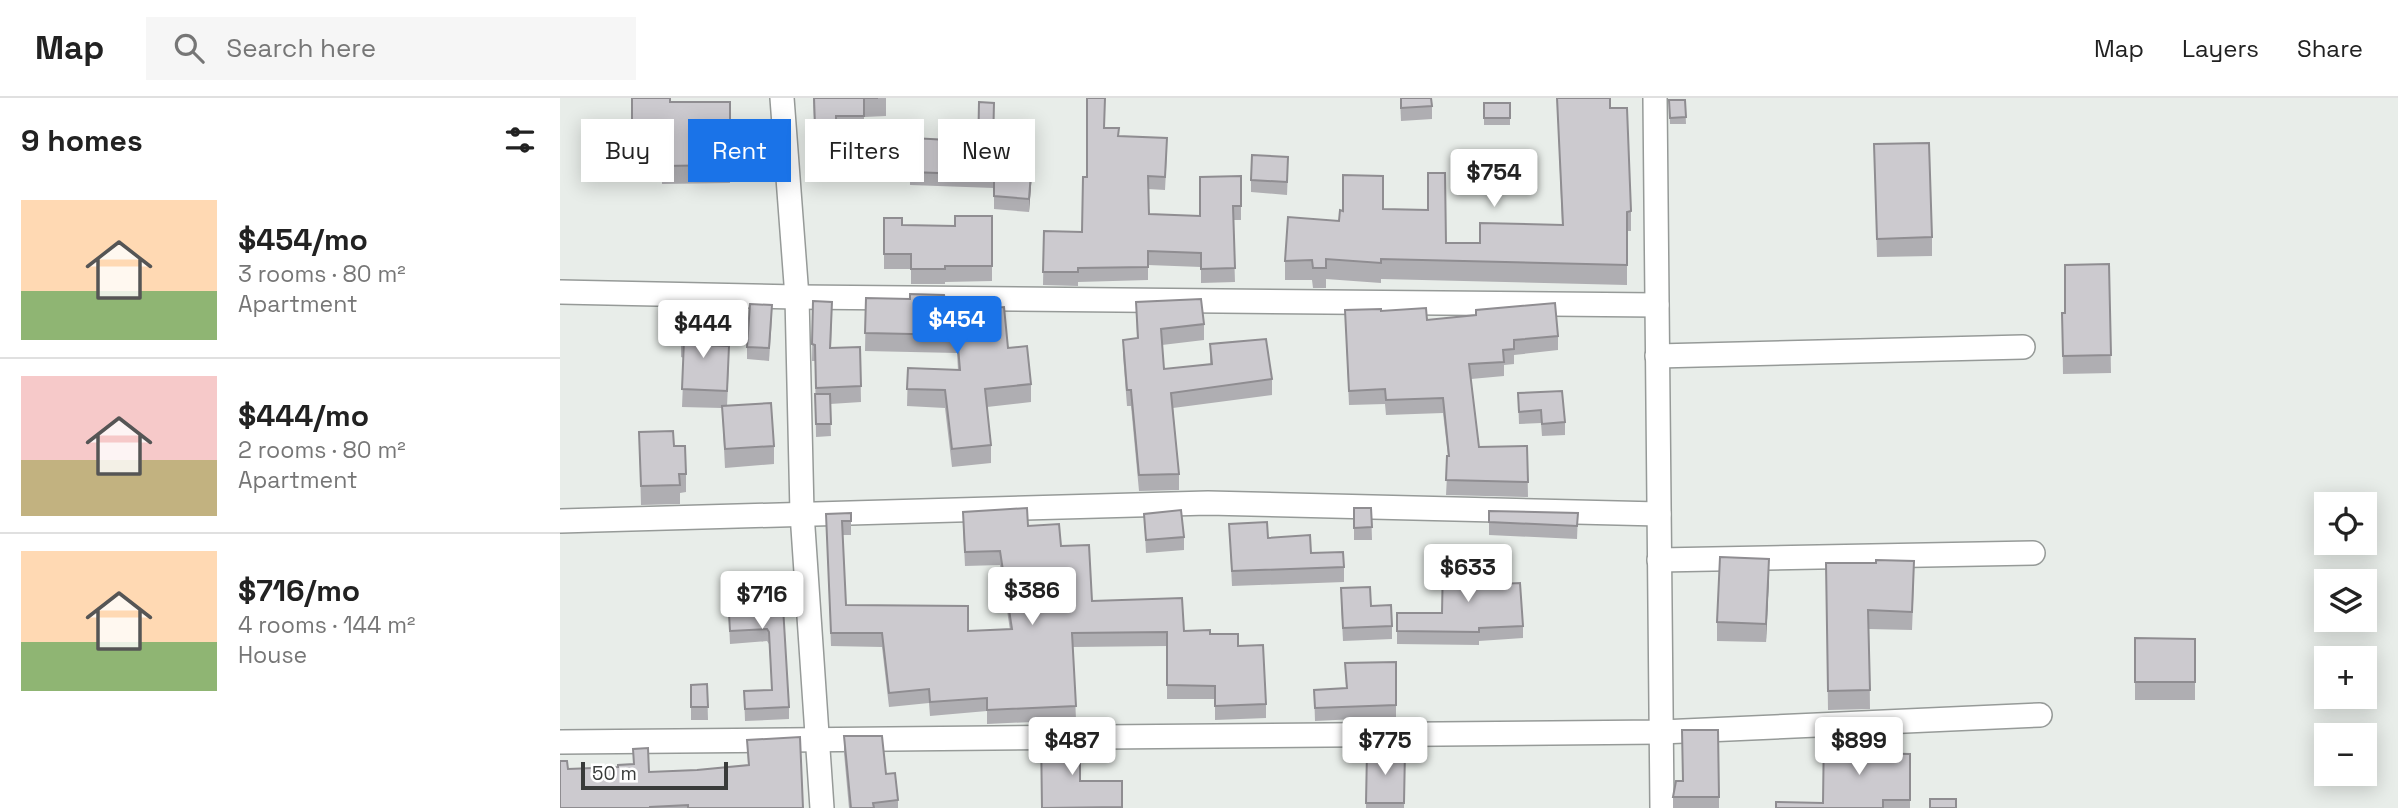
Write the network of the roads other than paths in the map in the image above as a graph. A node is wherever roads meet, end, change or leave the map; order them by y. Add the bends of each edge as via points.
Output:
1 (782, 98) edge
2 (1655, 98) edge
3 (560, 292) edge
4 (797, 297) junction
5 (1657, 305) junction
6 (2023, 347) dead end
7 (1657, 356) junction
8 (802, 513) junction
9 (1659, 514) junction
10 (560, 521) edge
11 (2033, 553) dead end
12 (1659, 560) junction
13 (2040, 715) dead end
14 (1661, 732) junction
15 (815, 740) junction
16 (560, 742) edge
17 (821, 808) edge
18 (1662, 808) edge

1 - 4 street
2 - 5 street
3 - 4 street
4 - 5 street
4 - 8 street
5 - 7 street
6 - 7 street
7 - 9 street
8 - 9 street via 1208,503
8 - 10 street
8 - 15 street
9 - 12 street
11 - 12 street
12 - 14 street
13 - 14 street
14 - 15 street
14 - 18 street
15 - 16 street
15 - 17 street

